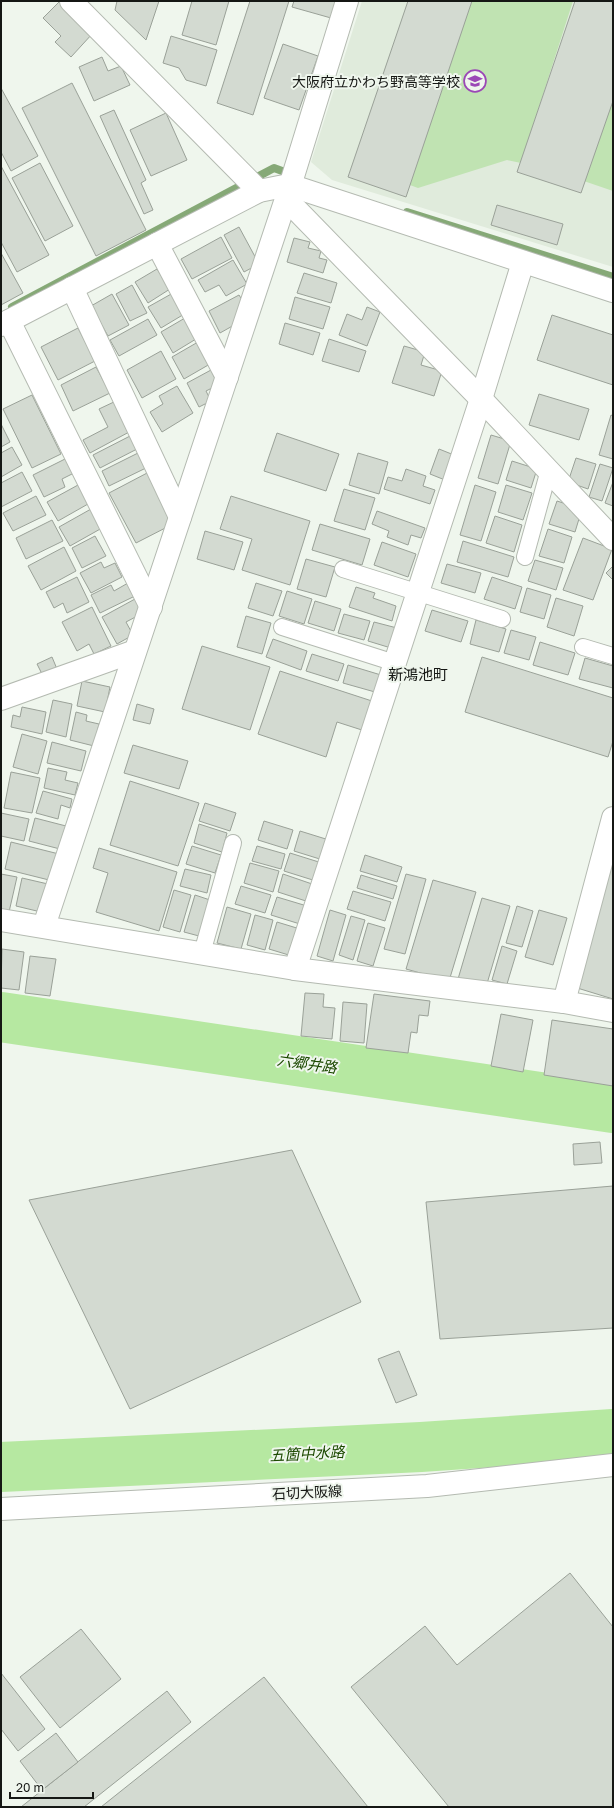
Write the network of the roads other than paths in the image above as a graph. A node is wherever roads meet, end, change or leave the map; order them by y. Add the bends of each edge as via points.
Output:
1 (71, 1) edge
2 (347, 1) edge
3 (289, 189) junction
4 (259, 191) junction
5 (157, 244) junction
6 (523, 262) junction
7 (72, 288) junction
8 (613, 291) edge
9 (5, 323) edge
10 (227, 377) junction
11 (481, 399) junction
12 (549, 470) junction
13 (180, 516) junction
14 (613, 539) edge
15 (525, 557) dead end
16 (343, 570) dead end
17 (419, 592) junction
18 (151, 607) junction
19 (502, 619) dead end
20 (282, 627) dead end
21 (584, 647) dead end
22 (135, 651) junction
23 (613, 656) edge
24 (395, 663) junction
25 (1, 699) edge
26 (613, 818) edge
27 (233, 843) dead end
28 (1, 920) edge
29 (44, 926) junction
30 (202, 953) junction
31 (295, 969) junction
32 (564, 1002) junction
33 (613, 1011) edge
34 (613, 1465) edge
35 (1, 1509) edge

1 - 4 street
2 - 3 street
3 - 4 street
3 - 6 street
3 - 10 street
3 - 11 street
4 - 5 street
5 - 7 street
5 - 10 street
6 - 8 street
6 - 11 street
7 - 9 street
7 - 13 street
9 - 18 street
10 - 13 street
11 - 12 street
11 - 17 street
12 - 14 street
12 - 15 lane
13 - 18 street
16 - 17 lane
17 - 19 lane
17 - 24 street
18 - 22 street
20 - 24 lane
21 - 23 lane
22 - 25 street
22 - 29 street
24 - 31 street
26 - 32 street
27 - 30 lane
28 - 29 street
29 - 30 street
30 - 31 street
31 - 32 street
32 - 33 street
34 - 35 street, 石切大阪線 via 427,1486

